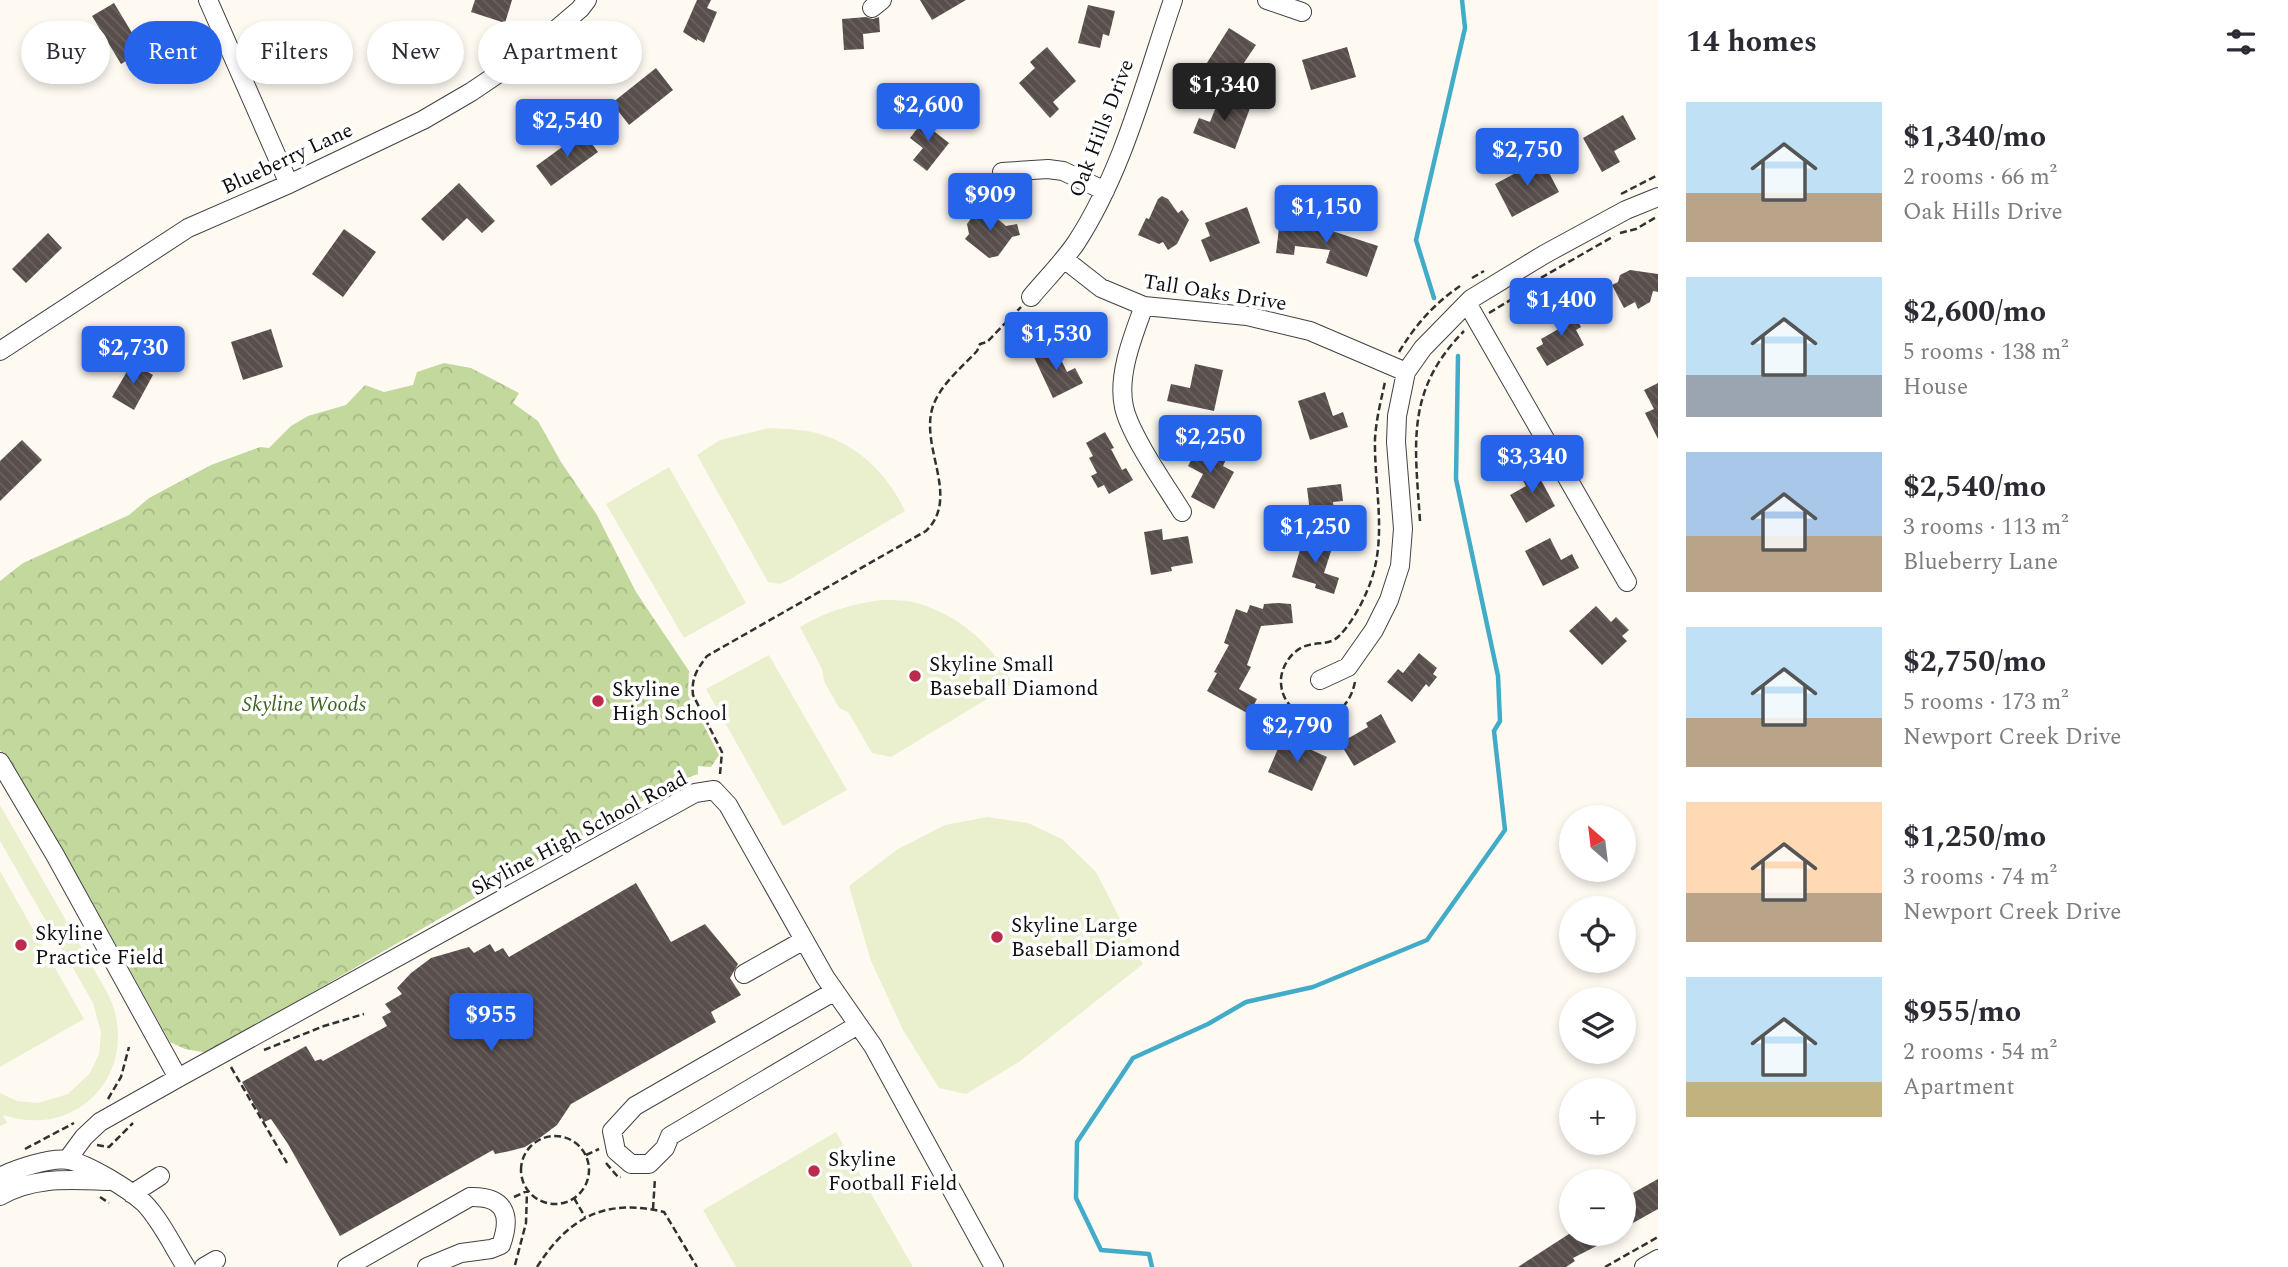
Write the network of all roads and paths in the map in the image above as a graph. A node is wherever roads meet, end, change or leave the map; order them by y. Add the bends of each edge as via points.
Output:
1 (208, 0) edge
2 (587, 0) edge
3 (1173, 0) edge
4 (1267, 0) edge
5 (1301, 12) dead end
6 (1002, 172) dead end
7 (289, 184) junction
8 (1105, 191) junction
9 (1658, 197) edge
10 (1063, 258) junction
11 (1031, 297) dead end
12 (1467, 303) junction
13 (1144, 306) junction
14 (1014, 315) dead end
15 (0, 351) edge
16 (1406, 372) junction
17 (1182, 512) dead end
18 (1627, 582) dead end
19 (1320, 680) dead end
20 (0, 762) edge
21 (714, 790) junction
22 (804, 940) junction
23 (744, 974) dead end
24 (835, 991) junction
25 (364, 1014) dead end
26 (858, 1025) junction
27 (129, 1047) dead end
28 (259, 1053) dead end
29 (239, 1062) dead end
30 (178, 1078) junction
31 (104, 1103) dead end
32 (143, 1117) dead end
33 (77, 1121) dead end
34 (88, 1140) dead end
35 (600, 1149) dead end
36 (22, 1150) dead end
37 (586, 1155) junction
38 (67, 1160) junction
39 (287, 1163) dead end
40 (160, 1176) dead end
41 (0, 1177) edge
42 (111, 1181) junction
43 (527, 1191) junction
44 (132, 1194) junction
45 (0, 1196) edge
46 (513, 1197) dead end
47 (574, 1198) junction
48 (585, 1217) junction
49 (1658, 1237) edge
50 (1658, 1259) edge
51 (186, 1267) edge
52 (347, 1267) edge
53 (427, 1267) edge
54 (537, 1267) edge
55 (697, 1267) edge
56 (994, 1267) edge
57 (1605, 1267) edge
58 (1644, 1267) edge

1 - 7 street
2 - 7 street, Blueberry Lane via 526,55 471,92
3 - 8 street, Oak Hills Drive
4 - 5 street
6 - 8 street via 1063,171
7 - 15 street, Blueberry Lane via 188,228
8 - 10 street, Oak Hills Drive
9 - 12 street via 1556,248
10 - 11 street, Oak Hills Drive
10 - 13 street, Tall Oaks Drive via 1101,288
12 - 16 street
12 - 18 street
13 - 16 street, Tall Oaks Drive via 1247,316 1310,331
13 - 17 street via 1123,382 1124,408
14 - 21 path via 980,344 933,405 930,419 941,498 933,525 707,656 696,671 693,695 722,752 722,769
16 - 19 street via 1396,442 1403,529 1400,566 1390,600 1374,630 1348,667
20 - 30 street
21 - 22 street, Skyline High School Road via 728,805
21 - 30 street, Skyline High School Road via 695,793
22 - 23 street
22 - 24 street, Skyline High School Road
24 - 26 street, Skyline High School Road
24 - 26 street via 635,1106 612,1131 615,1151 631,1164 649,1164 670,1136
25 - 28 path
26 - 56 street, Skyline High School Road
27 - 31 path via 121,1077
29 - 39 path via 231,1067
30 - 38 street, Skyline High School Road via 100,1122
32 - 34 path via 109,1147
33 - 36 path
35 - 37 path
37 - 43 path via 569,1139 558,1136 537,1141 522,1158 520,1169
37 - 47 path via 589,1177
38 - 41 street
38 - 42 street
40 - 44 street
42 - 44 street
42 - 45 street via 52,1180 13,1188
43 - 46 path
43 - 47 path via 534,1199 556,1205
44 - 51 street via 146,1205
47 - 48 path
48 - 54 path via 552,1244
48 - 55 path via 604,1209 639,1206 664,1212
49 - 57 path
50 - 58 street
52 - 53 street via 470,1197 484,1196 499,1204 507,1218 500,1245 461,1253

